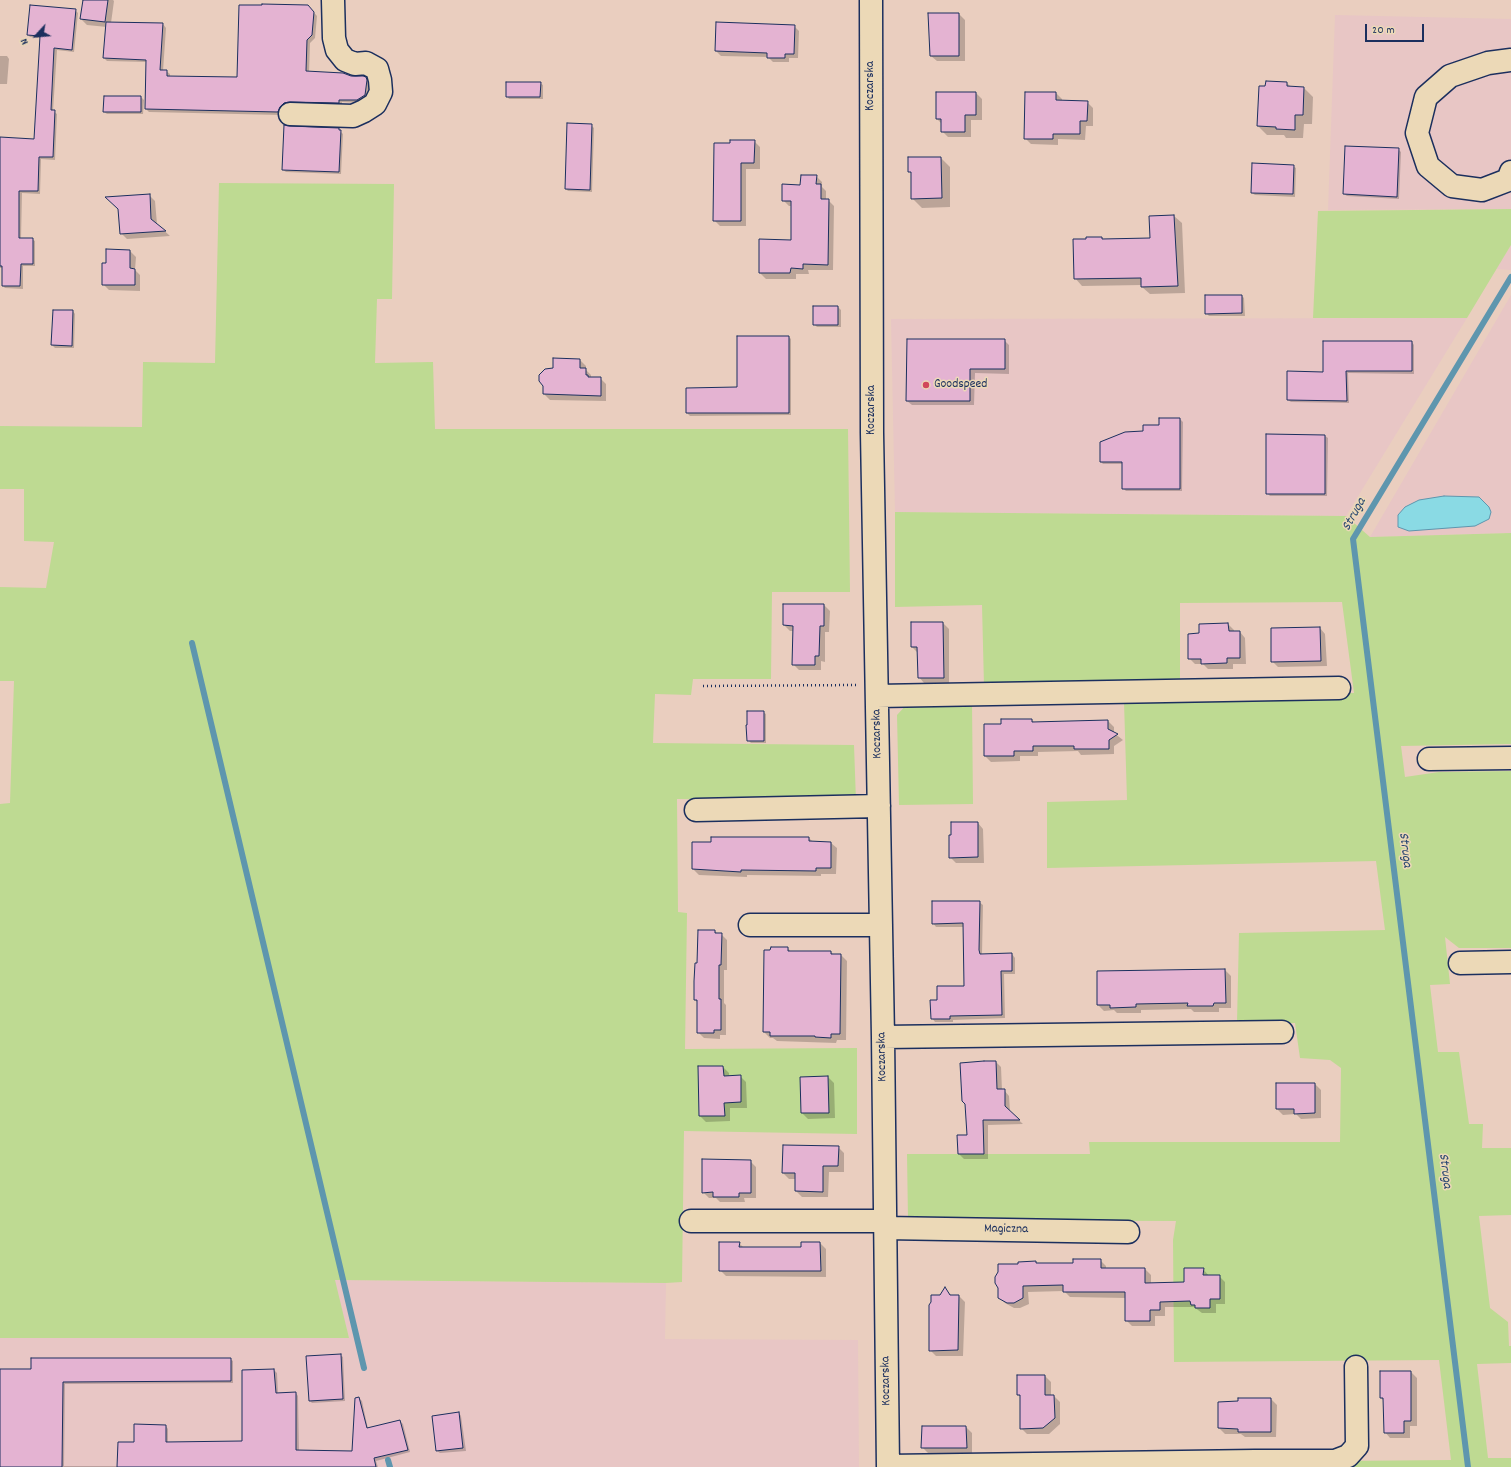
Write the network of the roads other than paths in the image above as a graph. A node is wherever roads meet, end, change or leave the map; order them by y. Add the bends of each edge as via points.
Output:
1 (333, 0) edge
2 (871, 0) edge
3 (1511, 60) edge
4 (290, 114) dead end
5 (1511, 172) edge
6 (1339, 688) dead end
7 (877, 691) junction
8 (1429, 758) dead end
9 (1511, 758) edge
10 (879, 806) junction
11 (696, 810) dead end
12 (750, 925) dead end
13 (881, 925) junction
14 (1511, 962) edge
15 (1460, 963) dead end
16 (1282, 1032) dead end
17 (883, 1037) junction
18 (691, 1221) dead end
19 (885, 1225) junction
20 (1128, 1232) dead end
21 (1356, 1367) dead end
22 (888, 1466) edge

1 - 4 street via 334,38 337,50 345,60 355,64 366,63 377,69 381,92 375,104 353,116
2 - 7 street, Koczarska via 872,433
3 - 5 street via 1488,63 1450,76 1426,97 1417,132 1428,166 1452,186 1482,190 1508,180
6 - 7 street
7 - 10 street, Koczarska
8 - 9 street
10 - 11 street
10 - 13 street, Koczarska
12 - 13 street
13 - 17 street, Koczarska
14 - 15 street
16 - 17 street
17 - 19 street, Koczarska
18 - 19 street, Magiczna
19 - 20 street, Magiczna
19 - 22 street, Koczarska
21 - 22 street via 1357,1446 1348,1456 1335,1461

